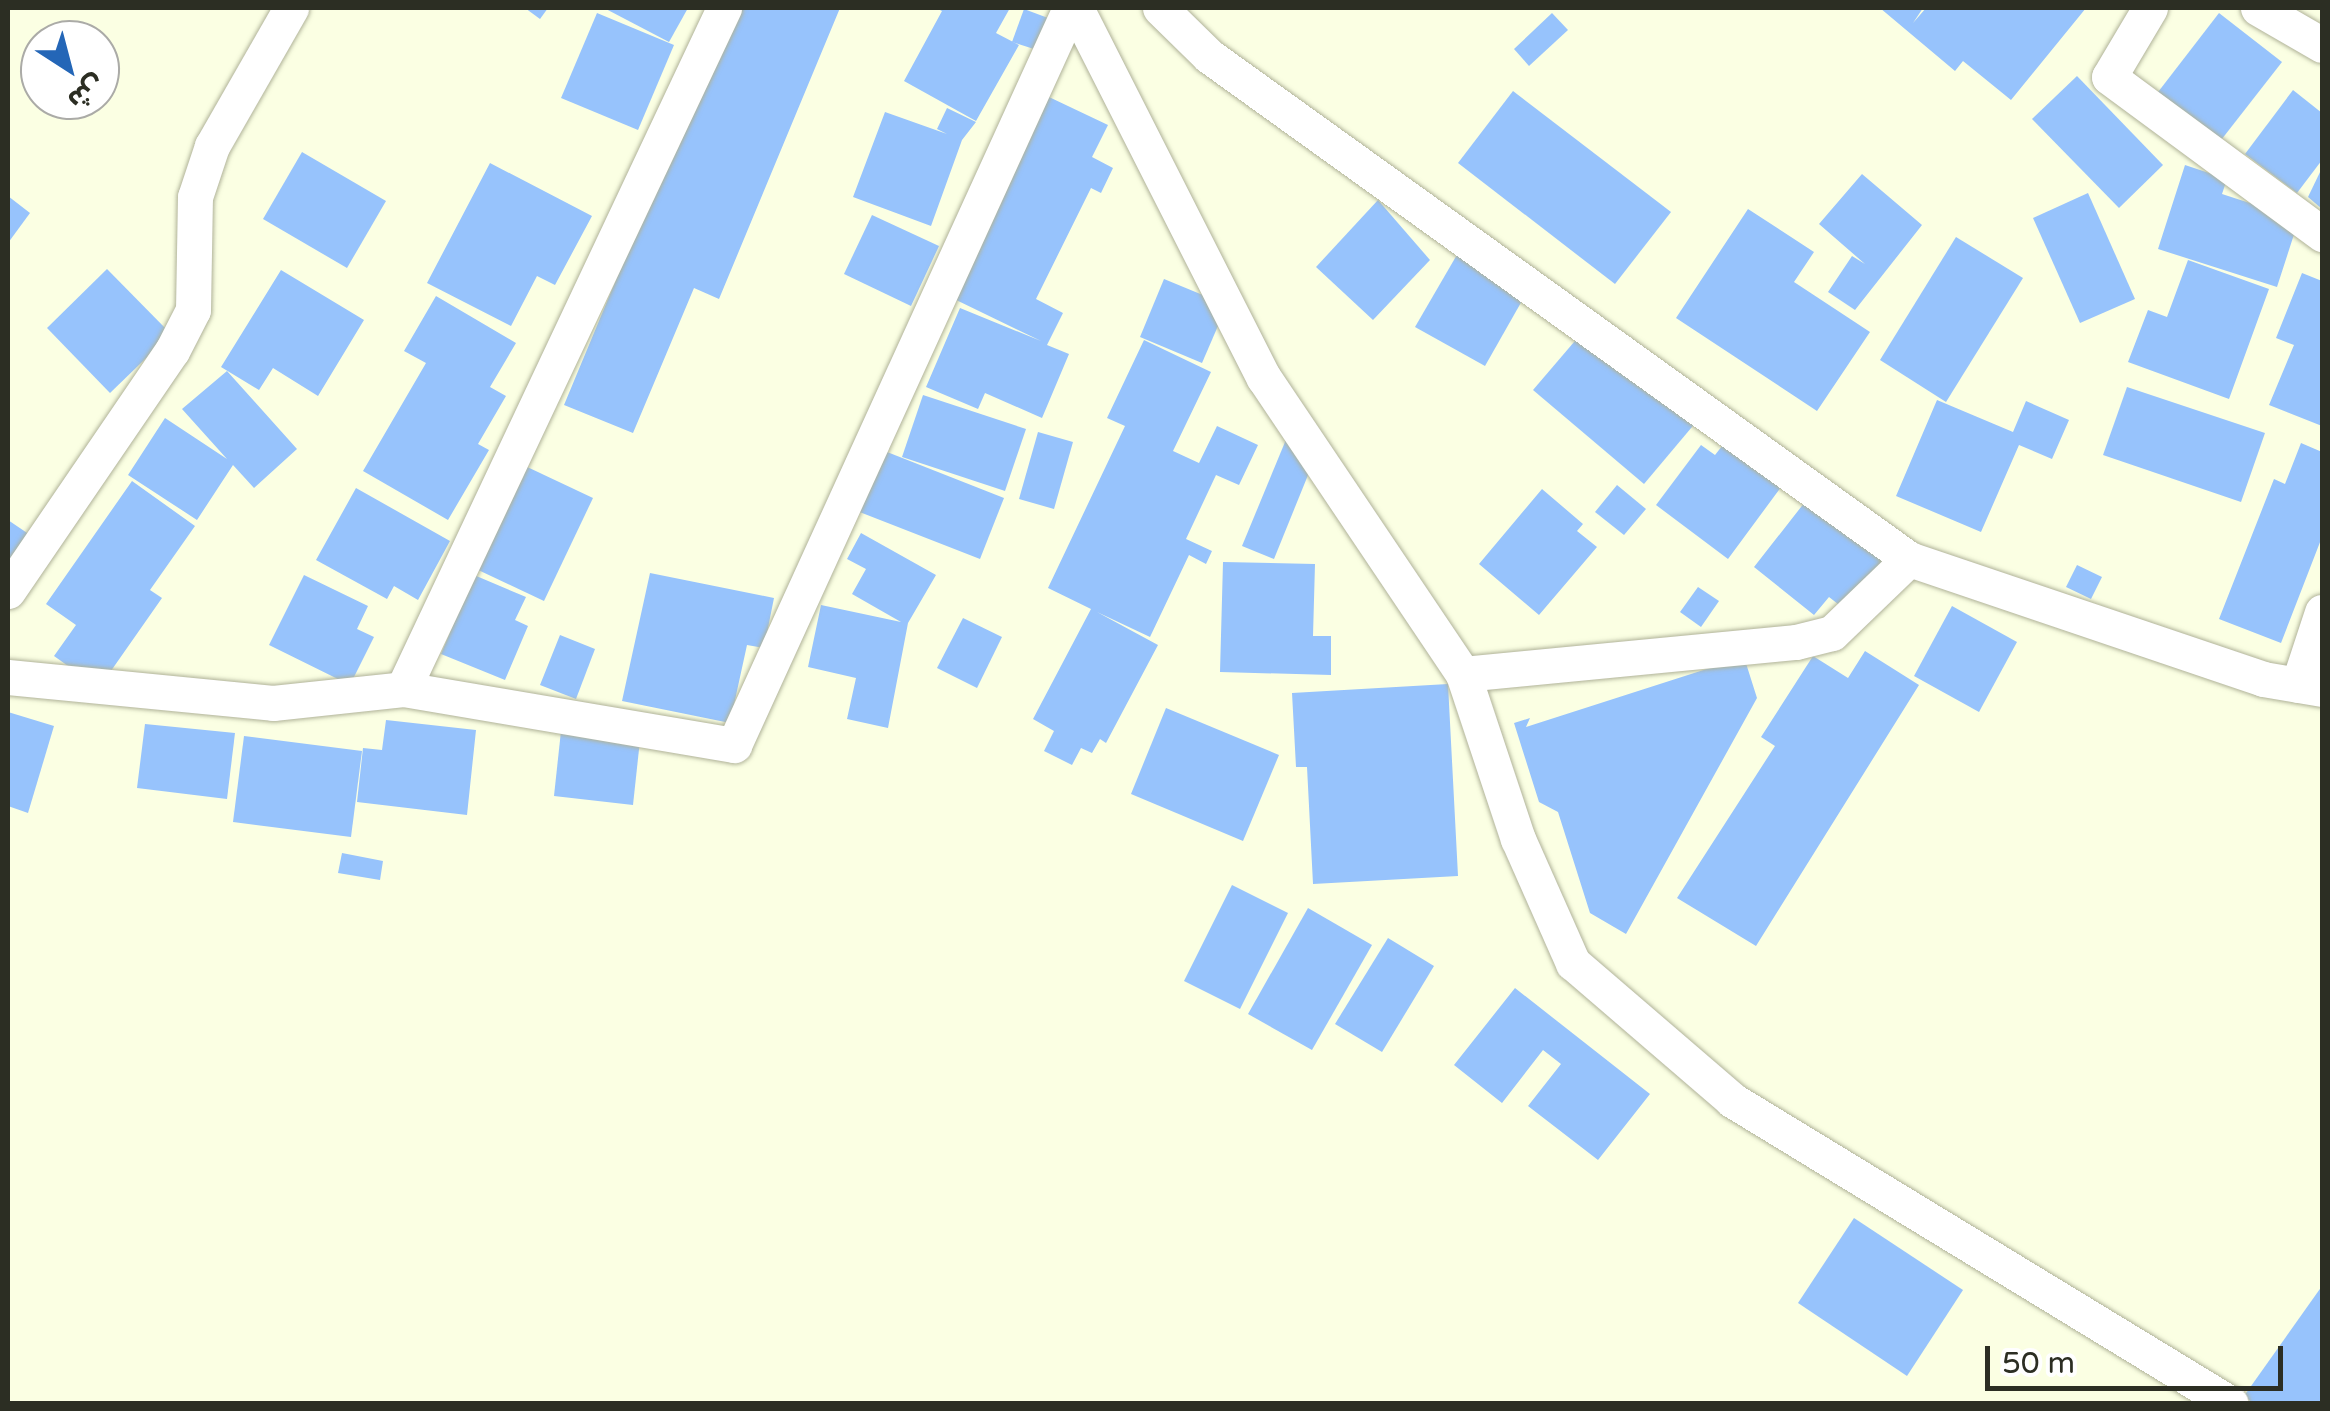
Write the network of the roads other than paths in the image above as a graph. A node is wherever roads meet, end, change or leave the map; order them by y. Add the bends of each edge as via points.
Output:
1 (291, 8) edge
2 (724, 8) edge
3 (1073, 8) edge
4 (1160, 8) edge
5 (2150, 8) edge
6 (2258, 8) edge
7 (2322, 45) edge
8 (2322, 234) edge
9 (1909, 559) junction
10 (8, 590) edge
11 (2322, 612) edge
12 (1463, 674) junction
13 (8, 677) edge
14 (2310, 687) edge
15 (403, 689) junction
16 (2231, 1404) edge

1 - 10 street via 212,146 195,197 193,310 172,351
2 - 15 street
3 - 12 street via 1264,378
3 - 15 street via 734,745
4 - 9 street via 1209,56
5 - 8 street via 2108,77
6 - 7 street
9 - 12 street via 1861,610 1814,638
9 - 14 street via 2263,679
11 - 14 street
12 - 16 street via 1518,840 1573,963 1732,1100
13 - 15 street via 274,703

